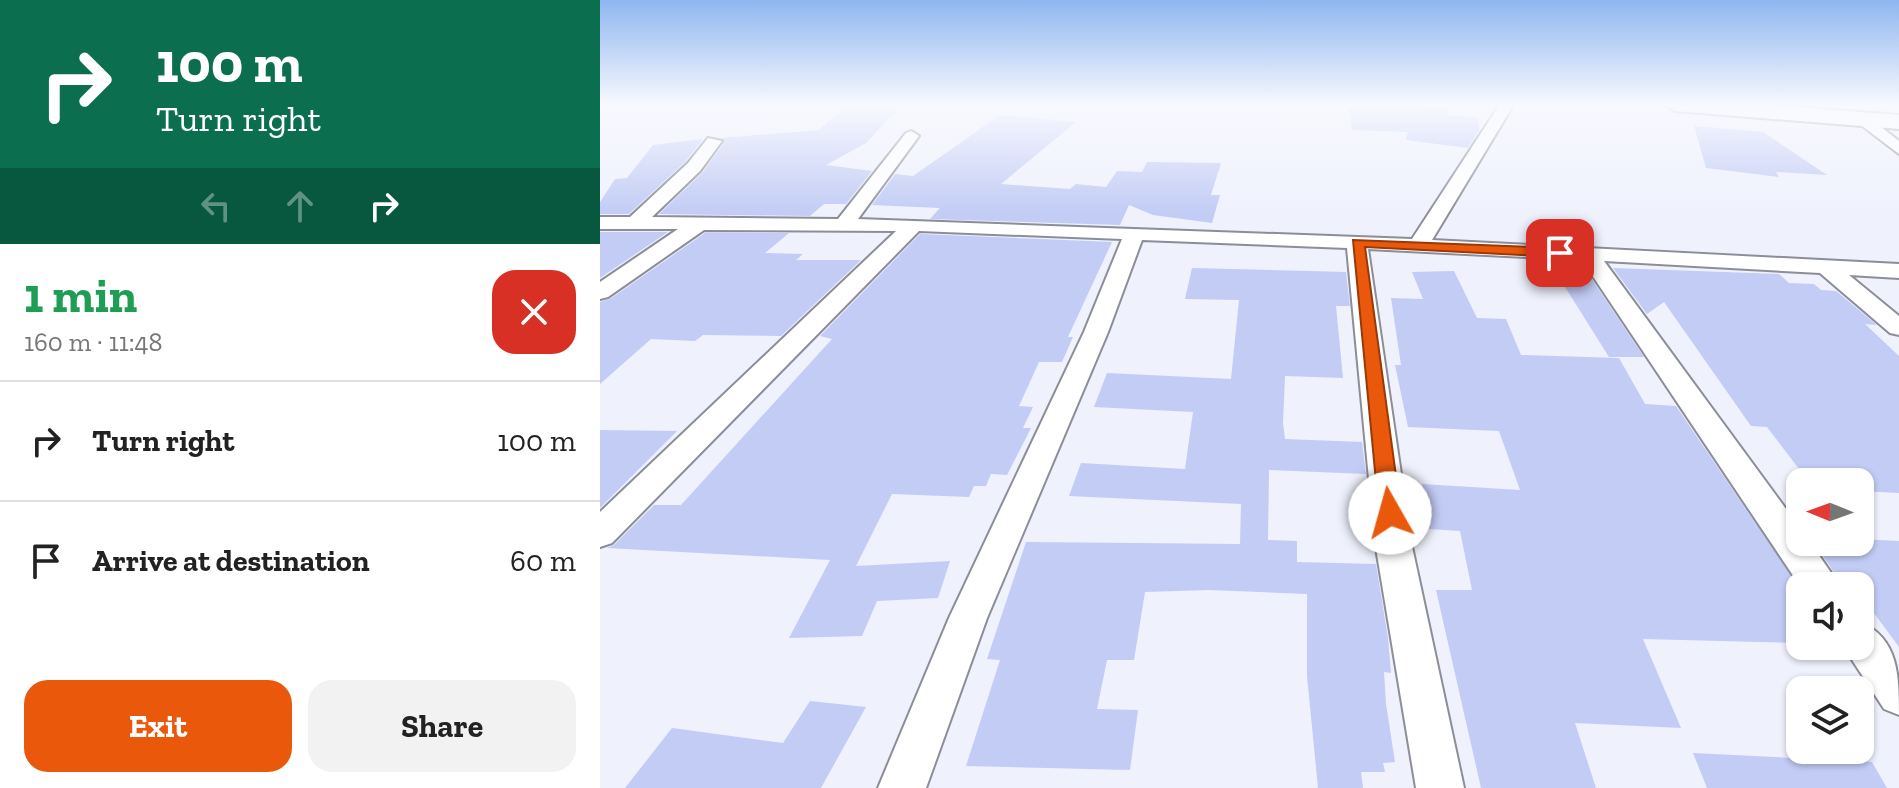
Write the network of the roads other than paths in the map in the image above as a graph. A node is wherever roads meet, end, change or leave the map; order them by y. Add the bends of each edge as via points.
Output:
1 (714, 141) dead end
2 (907, 141) edge
3 (1484, 141) edge
4 (637, 221) junction
5 (702, 222) junction
6 (600, 223) edge
7 (844, 224) junction
8 (914, 225) junction
9 (1134, 234) junction
10 (1357, 243) junction
11 (1418, 245) junction
12 (1588, 254) junction
13 (1826, 267) junction
14 (1899, 271) edge
15 (600, 292) edge
16 (1899, 328) edge
17 (600, 533) edge
18 (1811, 572) edge
19 (1874, 660) edge
20 (1899, 695) edge
21 (902, 788) edge
22 (1440, 788) edge

1 - 4 street
2 - 7 street
3 - 11 street
4 - 5 street
4 - 6 street
5 - 7 street
5 - 15 street
7 - 8 street
8 - 9 street
8 - 17 street
9 - 10 street
9 - 21 street via 1096,332 968,618
10 - 11 street
10 - 22 street via 1393,542
11 - 12 street
12 - 13 street
12 - 18 street
13 - 14 street
13 - 16 street
19 - 20 street

